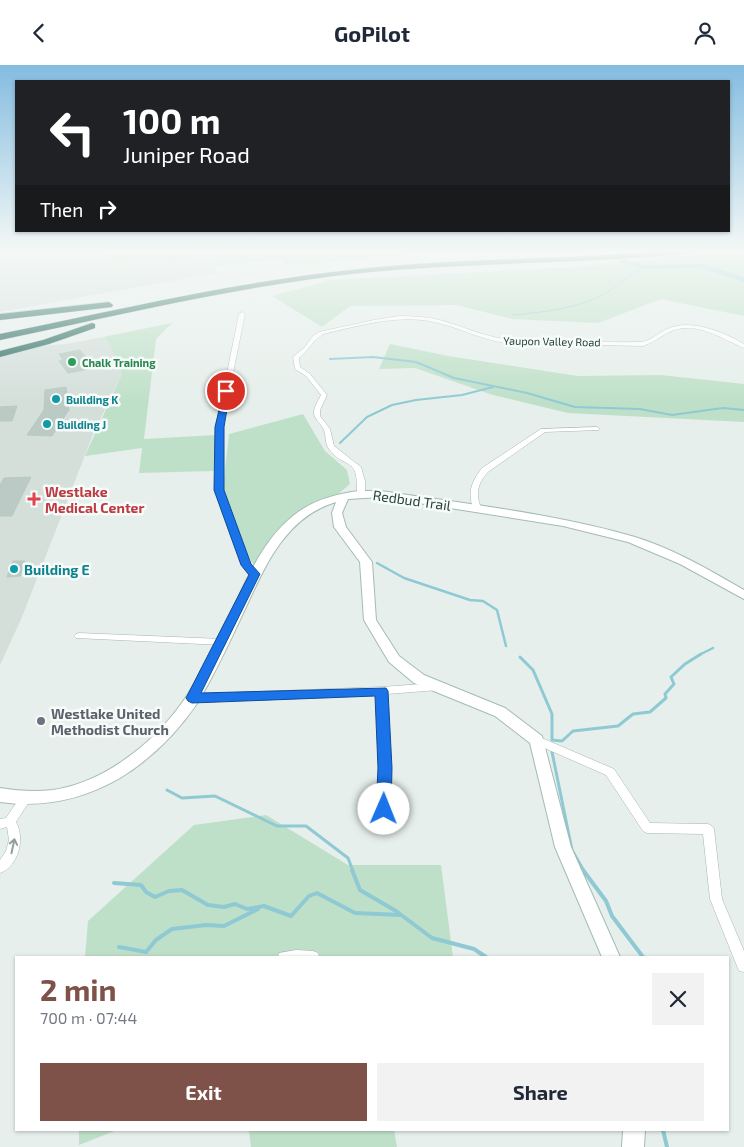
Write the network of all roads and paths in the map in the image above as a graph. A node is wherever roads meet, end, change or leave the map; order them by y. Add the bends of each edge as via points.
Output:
1 (131, 301) edge
2 (139, 301) edge
3 (173, 301) edge
4 (178, 301) edge
5 (242, 314) dead end
6 (0, 317) edge
7 (0, 329) edge
8 (0, 337) edge
9 (744, 346) edge
10 (0, 353) edge
11 (597, 429) dead end
12 (361, 493) junction
13 (343, 497) junction
14 (316, 506) junction
15 (478, 510) junction
16 (337, 513) junction
17 (255, 574) junction
18 (743, 593) edge
19 (79, 636) dead end
20 (222, 642) junction
21 (435, 687) junction
22 (382, 691) junction
23 (192, 698) junction
24 (537, 740) junction
25 (0, 795) edge
26 (24, 799) junction
27 (384, 809) dead end
28 (5, 823) edge
29 (0, 868) edge
30 (611, 956) edge
31 (744, 966) edge
32 (634, 1131) edge
33 (633, 1147) edge

1 - 6 highway
2 - 7 highway
3 - 8 highway
4 - 10 highway via 125,314 53,340
5 - 17 street via 219,427 219,490 246,565
9 - 12 street, Yaupon Valley Road via 716,333 678,327 643,344 505,341 446,323 412,318 384,319 320,333 296,357 297,368 308,375 324,395 317,416 327,429 331,447 354,463 360,472
11 - 15 street via 543,430 477,478 473,495
12 - 13 street, Redbud Trail
12 - 15 street, Redbud Trail
13 - 14 street, Redbud Trail
13 - 16 street
14 - 16 street via 330,507
14 - 17 street, Redbud Trail via 289,526
15 - 18 street, Redbud Trail via 563,523 632,540 684,561
16 - 21 street via 340,527 366,562 370,621 394,659
17 - 20 street, Redbud Trail
19 - 20 street
20 - 23 street, Redbud Trail
21 - 22 street
21 - 24 street via 500,712
22 - 23 street
22 - 27 street
23 - 26 street, Redbud Trail via 163,734 114,773 69,794
24 - 30 street via 563,847
24 - 31 street via 610,772 647,828 708,829 716,899
25 - 26 street, Redbud Trail
26 - 28 street
29 -> 28 street via 12,853 14,843 14,827
32 - 33 street

